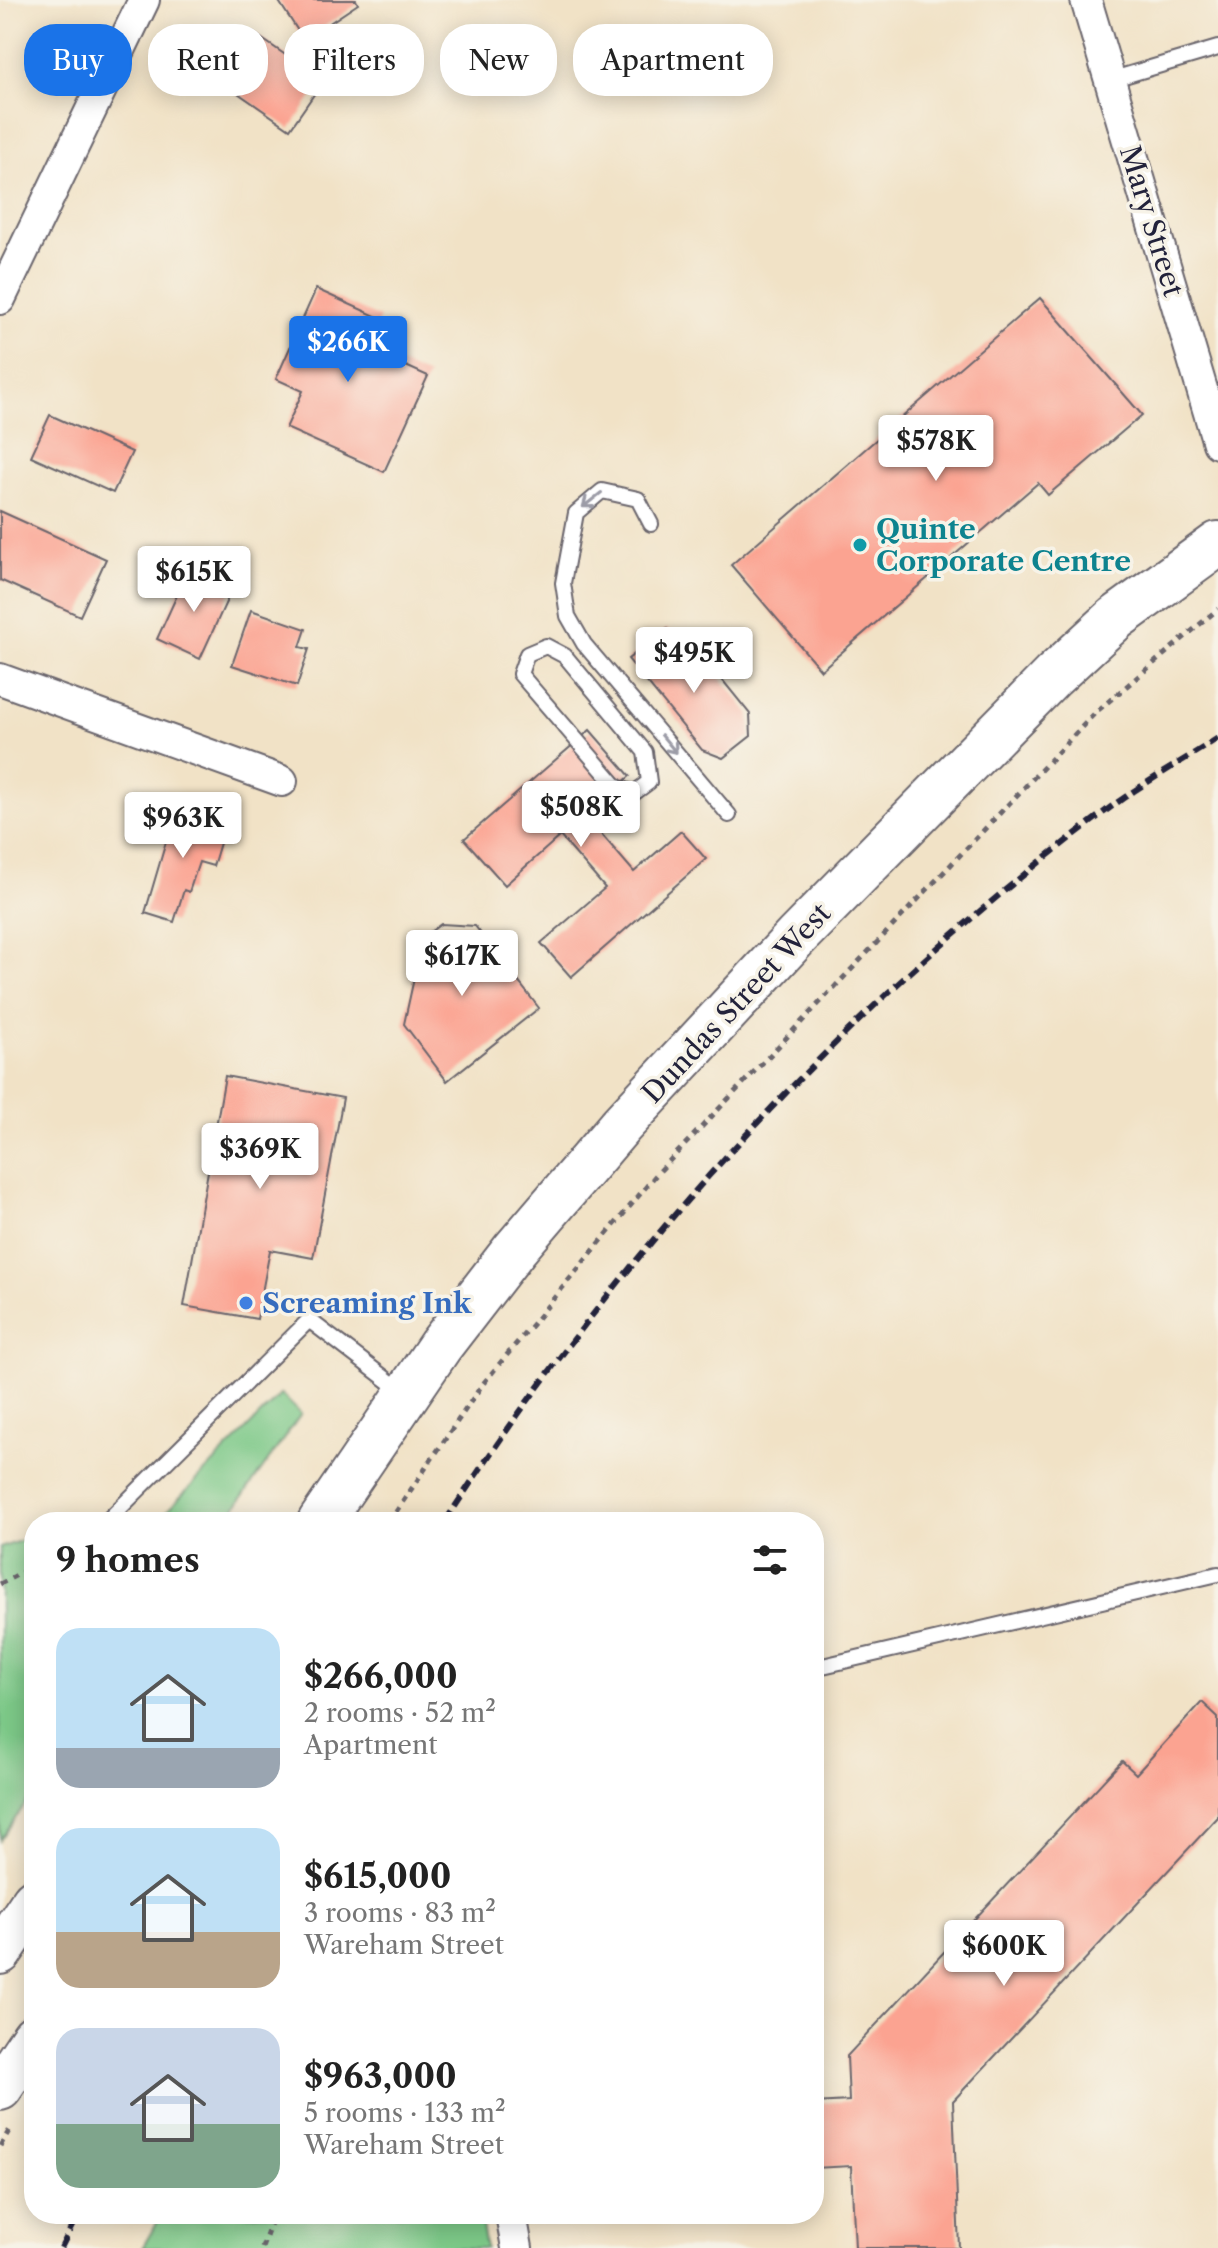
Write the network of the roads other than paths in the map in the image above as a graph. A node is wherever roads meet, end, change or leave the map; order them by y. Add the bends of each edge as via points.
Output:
1 (144, 0) edge
2 (1086, 0) edge
3 (1218, 48) edge
4 (1110, 80) junction
5 (10, 255) edge
6 (0, 299) edge
7 (1218, 443) edge
8 (651, 524) dead end
9 (1218, 544) edge
10 (0, 679) edge
11 (282, 781) dead end
12 (649, 782) joint
13 (729, 815) dead end
14 (407, 1395) junction
15 (116, 1512) edge
16 (327, 1512) edge
17 (1218, 1574) edge
18 (824, 1666) edge
19 (24, 1916) edge
20 (0, 1952) edge
21 (24, 2052) edge
22 (0, 2088) edge
23 (513, 2224) edge
24 (517, 2248) edge

1 - 5 street
2 - 4 street, Mary Street
3 - 4 lane
4 - 7 street, Mary Street
5 - 6 street
8 -> 13 lane via 638,499 602,491 576,513 563,583 568,616 584,644
9 - 14 main road, Dundas Street West via 1116,618 1053,676 796,937 591,1159 515,1249
10 - 11 street
12 - 12 lane via 645,752 565,656 546,646 527,654 520,674 617,787 634,793
14 - 15 lane via 309,1320
14 - 16 main road, Dundas Street West
17 - 18 lane
19 - 20 main road
21 - 22 main road
23 - 24 street

